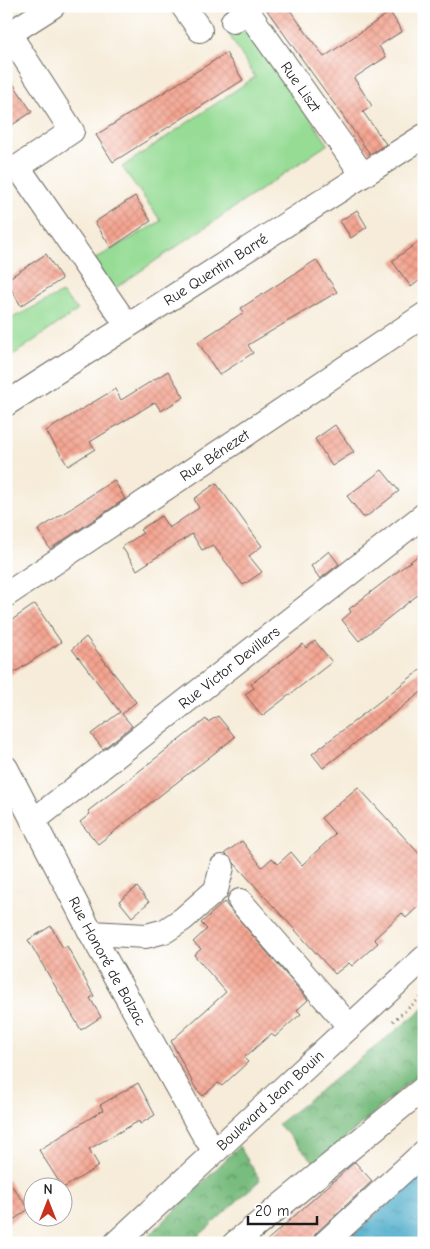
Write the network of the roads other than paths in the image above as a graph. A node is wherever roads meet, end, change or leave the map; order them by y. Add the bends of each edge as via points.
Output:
1 (52, 6) edge
2 (184, 6) edge
3 (233, 21) dead end
4 (200, 30) dead end
5 (7, 33) edge
6 (424, 136) edge
7 (12, 170) edge
8 (363, 175) junction
9 (424, 315) edge
10 (127, 325) junction
11 (6, 404) edge
12 (424, 515) edge
13 (6, 595) edge
14 (6, 768) edge
15 (33, 821) junction
16 (222, 867) dead end
17 (240, 901) dead end
18 (91, 933) junction
19 (424, 958) edge
20 (350, 1027) junction
21 (424, 1088) edge
22 (216, 1150) junction
23 (424, 1152) edge
24 (116, 1243) edge
25 (235, 1243) edge
26 (324, 1243) edge

1 - 5 street
2 - 4 street
3 - 8 street, Rue Liszt via 248,12
5 - 7 street via 72,131
6 - 8 street, Rue Quentin Barré
7 - 10 street
8 - 10 street, Rue Quentin Barré
9 - 13 street, Rue Bénezet
10 - 11 street, Rue Quentin Barré
12 - 15 street, Rue Victor Devillers
14 - 15 street, Rue Honoré de Balzac
15 - 18 street, Rue Honoré de Balzac
16 - 18 street via 216,890 165,931 146,936
17 - 20 street
18 - 22 street, Rue Honoré de Balzac via 204,1137
19 - 20 street, Boulevard Jean Bouin
20 - 22 street, Boulevard Jean Bouin
21 - 25 street
22 - 24 street, Boulevard Jean Bouin
23 - 26 street

